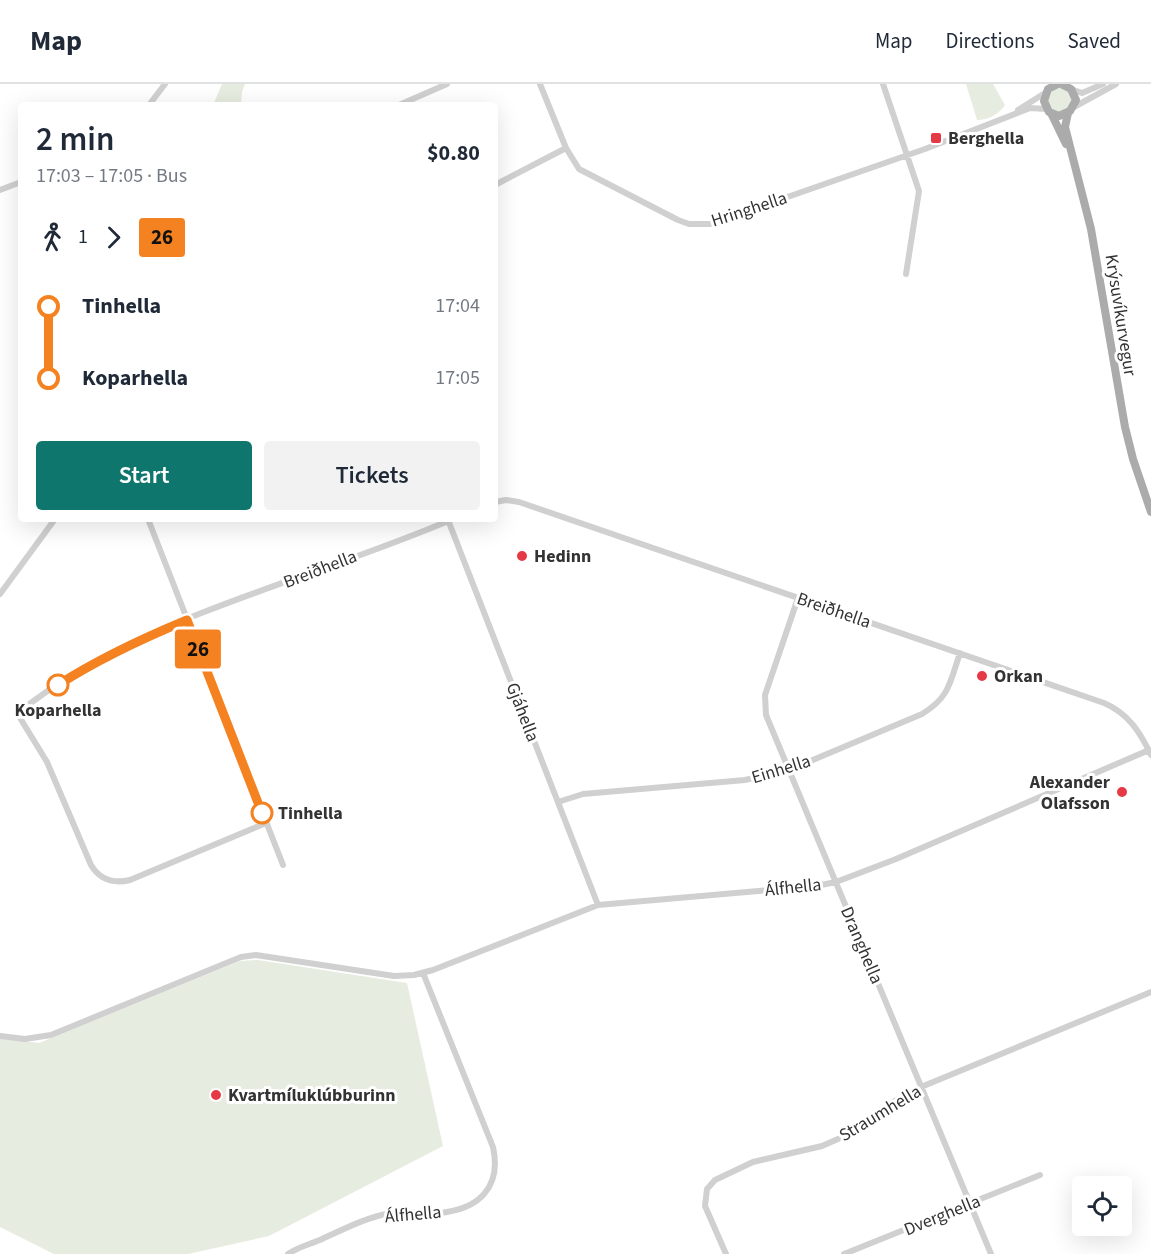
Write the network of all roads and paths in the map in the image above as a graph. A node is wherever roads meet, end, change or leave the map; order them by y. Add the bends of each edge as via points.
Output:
1 (165, 84) edge
2 (447, 84) edge
3 (540, 84) edge
4 (883, 84) edge
5 (1103, 84) edge
6 (1116, 84) edge
7 (1064, 85) edge
8 (1048, 88) edge
9 (151, 102) edge
10 (406, 102) edge
11 (1071, 110) junction
12 (1049, 111) junction
13 (1002, 119) junction
14 (566, 148) junction
15 (908, 156) junction
16 (1073, 156) junction
17 (18, 183) edge
18 (498, 183) edge
19 (0, 190) edge
20 (906, 274) dead end
21 (498, 501) edge
22 (1151, 512) edge
23 (53, 522) edge
24 (149, 522) edge
25 (445, 522) edge
26 (451, 522) edge
27 (0, 594) edge
28 (798, 598) junction
29 (187, 620) junction
30 (960, 653) junction
31 (1150, 753) edge
32 (789, 770) junction
33 (558, 802) junction
34 (266, 823) junction
35 (283, 865) dead end
36 (836, 882) junction
37 (598, 905) junction
38 (423, 973) junction
39 (1151, 992) edge
40 (0, 1036) edge
41 (921, 1087) junction
42 (1040, 1175) dead end
43 (970, 1203) junction
44 (288, 1254) edge
45 (726, 1254) edge
46 (844, 1254) edge
47 (992, 1254) edge

1 - 9 street
2 - 10 street
3 - 14 street, Hringhella
4 - 15 street
5 - 7 street via 1082,93
6 - 11 street
7 - 8 main road
7 - 11 main road via 1075,98
8 - 12 main road via 1044,101
8 - 13 street
11 - 12 main road via 1059,116
11 - 16 main road, Krýsuvíkurvegur via 1065,127
12 - 13 street via 1034,107
12 - 16 main road, Krýsuvíkurvegur
13 - 15 street, Hringhella
14 - 15 street, Hringhella via 573,163 585,173 678,220 701,225
14 - 18 street
15 - 20 street via 919,191
16 - 22 main road, Krýsuvíkurvegur via 1096,251 1125,427
17 - 19 street
21 - 28 street, Breiðhella via 519,502
23 - 27 street
24 - 29 street
25 - 29 street, Breiðhella
26 - 33 street, Gjáhella
28 - 30 street, Breiðhella
28 - 32 street, Dranghella via 765,695 766,716
29 - 34 street
29 - 34 street, Breiðhella via 95,662 17,713 47,762 91,865 106,880 130,880
30 - 31 street, Breiðhella via 1114,707 1132,722
30 - 32 street, Einhella via 946,693 934,707
31 - 36 street, Álfhella
32 - 33 street, Einhella via 745,780 583,794
32 - 36 street, Dranghella
33 - 37 street, Gjáhella
34 - 35 street
36 - 37 street, Álfhella
36 - 41 street, Dranghella
37 - 38 street, Álfhella
38 - 40 street, Álfhella via 394,976 256,955 241,957 51,1035 25,1040
38 - 44 street, Álfhella via 493,1147 493,1182 476,1201 455,1209 377,1216
39 - 41 street, Straumhella
41 - 43 street, Dranghella
41 - 45 street, Straumhella via 893,1102 866,1125 822,1146 753,1162 715,1180 707,1189 705,1206
42 - 43 street, Dverghella
43 - 46 street, Dverghella
43 - 47 street, Dranghella

